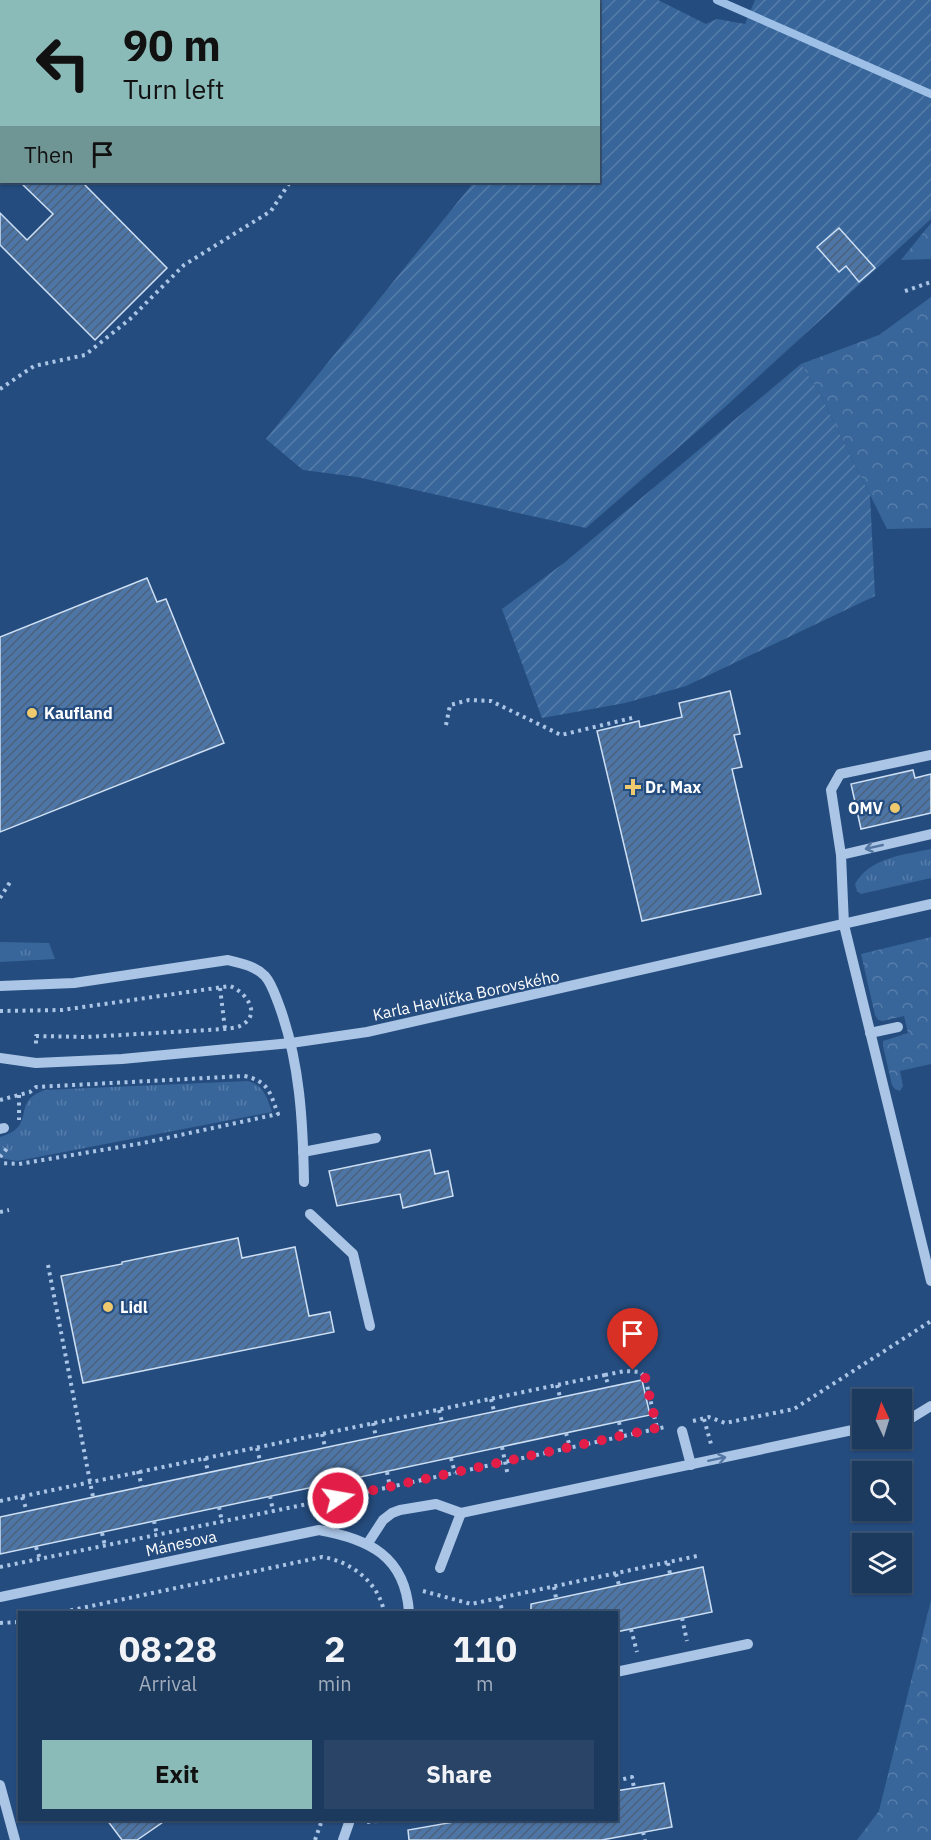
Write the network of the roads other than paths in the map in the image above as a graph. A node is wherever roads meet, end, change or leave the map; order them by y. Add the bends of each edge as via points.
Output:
1 (931, 755) edge
2 (931, 834) edge
3 (841, 855) junction
4 (931, 904) edge
5 (844, 925) junction
6 (0, 986) edge
7 (898, 1027) dead end
8 (870, 1034) junction
9 (291, 1043) junction
10 (0, 1058) edge
11 (376, 1138) dead end
12 (303, 1152) junction
13 (304, 1182) dead end
14 (310, 1214) dead end
15 (931, 1281) edge
16 (370, 1326) dead end
17 (931, 1406) edge
18 (912, 1417) edge
19 (680, 1426) road end
20 (852, 1430) edge
21 (691, 1465) junction
22 (461, 1513) junction
23 (368, 1543) junction
24 (440, 1568) dead end
25 (0, 1597) edge
26 (409, 1611) edge
27 (748, 1644) dead end
28 (618, 1672) edge
29 (0, 1785) edge
30 (350, 1821) edge
31 (15, 1840) edge
32 (343, 1840) edge

1 - 3 street via 840,774 831,790
2 -> 3 street
3 - 5 street
4 - 5 street, Karla Havlíčka Borovského
5 - 8 street
5 - 9 street, Karla Havlíčka Borovského via 441,1017
6 - 9 street via 75,983 228,960 244,963 266,976 273,987
7 - 8 street
8 - 15 street
9 - 10 street, Karla Havlíčka Borovského via 36,1063
9 - 12 street via 302,1114
11 - 12 street
12 - 13 street
14 - 16 street via 353,1254
17 - 18 street
19 - 21 street
21 -> 20 street
21 - 22 street
22 - 23 street via 436,1504 400,1510 383,1520
22 - 24 street
23 - 25 street, Mánesova via 319,1530
23 - 26 street, Mánesova via 399,1572
27 - 28 street
29 - 31 street
30 - 32 street

